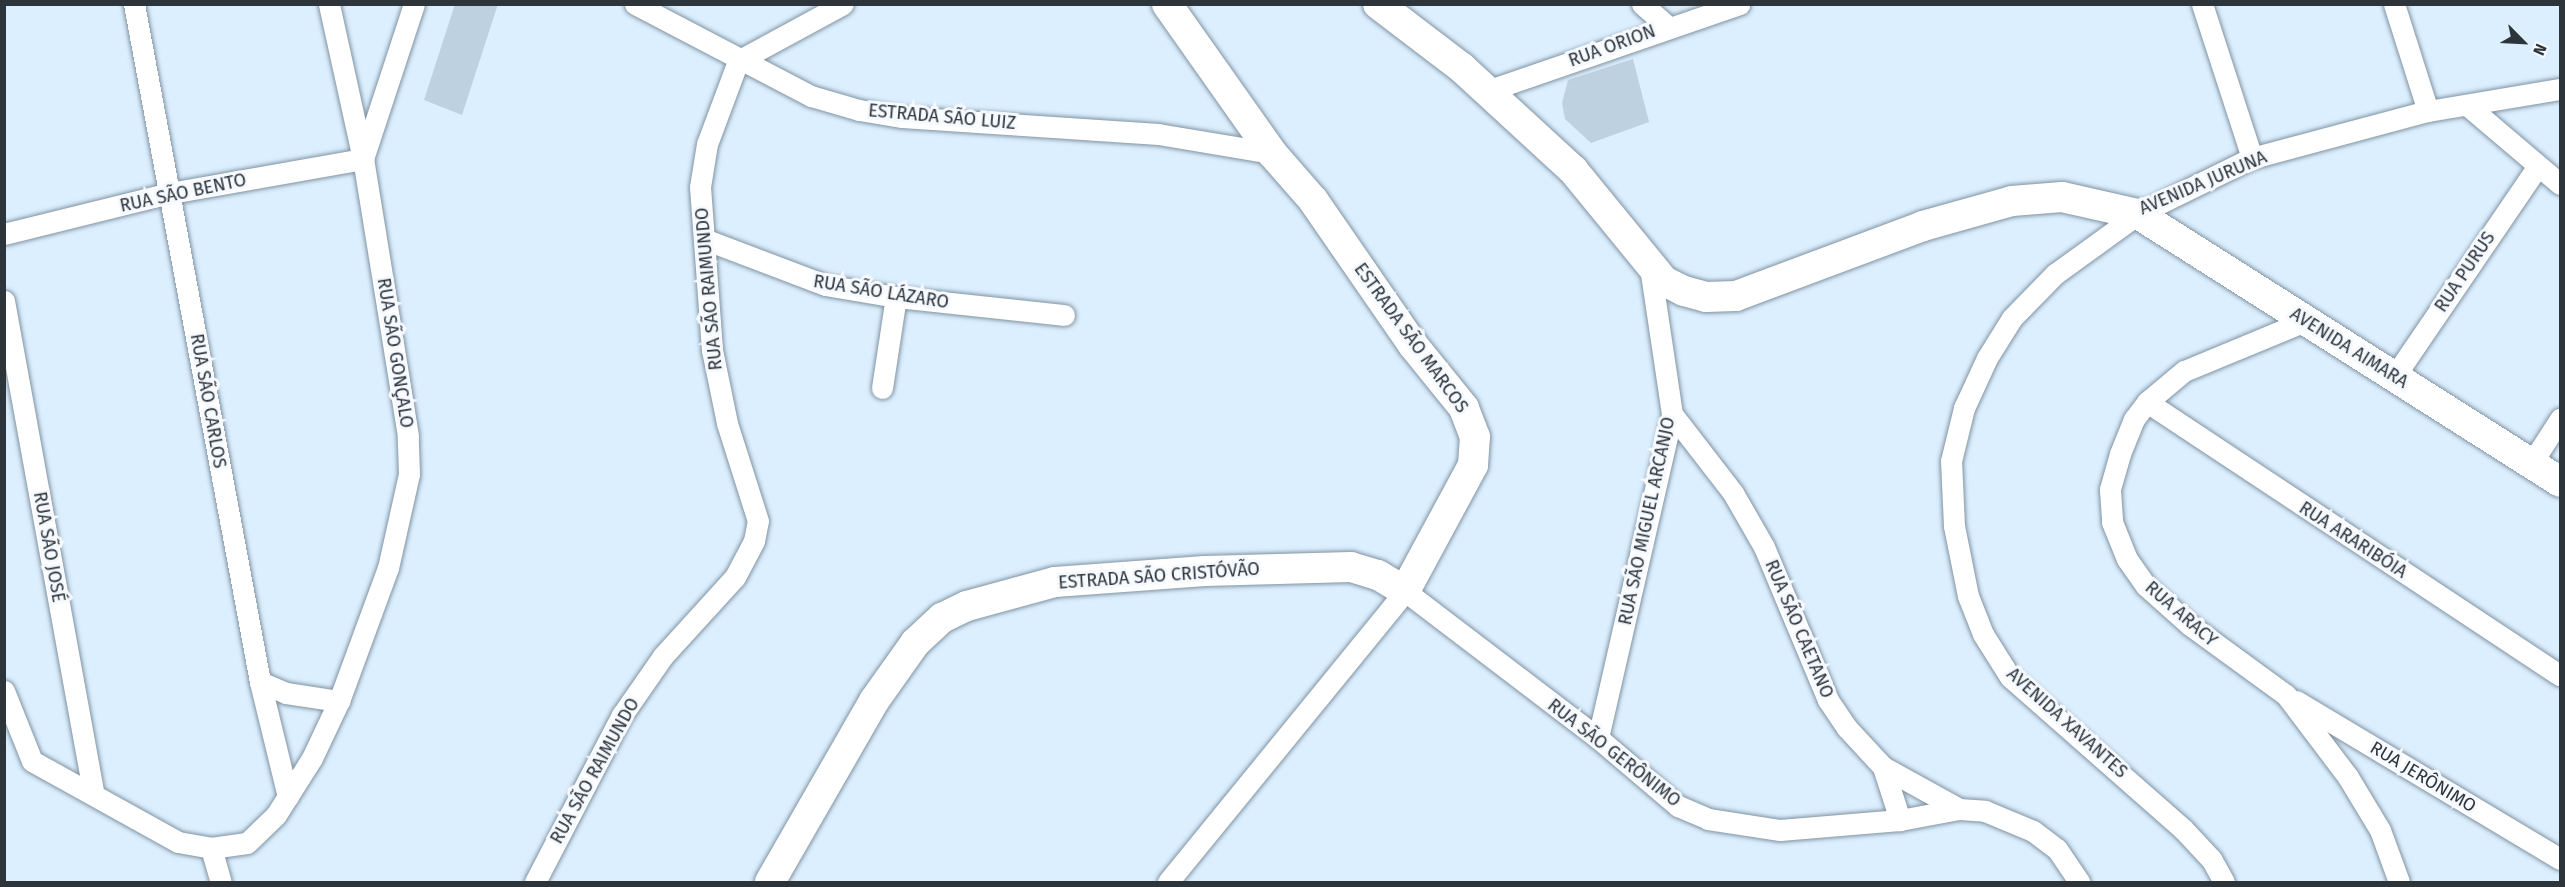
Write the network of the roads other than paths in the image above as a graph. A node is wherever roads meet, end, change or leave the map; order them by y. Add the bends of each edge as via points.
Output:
1 (134, 4) edge
2 (329, 4) edge
3 (414, 4) edge
4 (635, 4) edge
5 (843, 4) edge
6 (1167, 4) edge
7 (1378, 4) edge
8 (1642, 4) edge
9 (1738, 4) edge
10 (2202, 4) edge
11 (2394, 4) edge
12 (1667, 26) junction
13 (738, 61) junction
14 (2560, 89) edge
15 (1486, 91) junction
16 (2467, 105) junction
17 (2428, 111) junction
18 (1272, 153) junction
19 (2252, 158) junction
20 (363, 159) junction
21 (2537, 167) junction
22 (2560, 184) edge
23 (170, 193) junction
24 (2138, 214) junction
25 (4, 234) edge
26 (704, 239) junction
27 (1650, 266) junction
28 (896, 297) junction
29 (4, 301) edge
30 (1064, 315) dead end
31 (2305, 321) junction
32 (2394, 377) junction
33 (882, 387) dead end
34 (2147, 402) junction
35 (1672, 414) junction
36 (2560, 419) edge
37 (2531, 464) junction
38 (2560, 482) edge
39 (1405, 591) junction
40 (2560, 675) edge
41 (260, 682) junction
42 (4, 691) edge
43 (2286, 695) junction
44 (339, 701) junction
45 (1598, 738) junction
46 (1883, 767) junction
47 (93, 793) junction
48 (288, 797) junction
49 (1959, 808) junction
50 (1900, 820) junction
51 (211, 848) junction
52 (2560, 859) edge
53 (221, 882) edge
54 (535, 882) edge
55 (770, 882) edge
56 (1168, 882) edge
57 (2079, 882) edge
58 (2224, 882) edge
59 (2399, 882) edge

1 - 23 street, RUA SÃO CARLOS
2 - 20 street
3 - 20 street, RUA SÃO GONÇALO
4 - 13 street, ESTRADA SÃO LUIZ
5 - 13 street
6 - 18 street, ESTRADA SÃO MARCOS
7 - 15 street
8 - 12 street
9 - 12 street, RUA ORION
10 - 19 street
11 - 17 street
12 - 15 street, RUA ORION
13 - 18 street, ESTRADA SÃO LUIZ via 812,96 859,110 902,117 1158,135
13 - 26 street, RUA SÃO RAIMUNDO via 707,144 700,187
14 - 16 street, AVENIDA JURUNA
15 - 27 street via 1573,170
16 - 17 street, AVENIDA JURUNA
16 - 21 street
17 - 19 street, AVENIDA JURUNA
18 - 39 street, ESTRADA SÃO MARCOS via 1313,200 1413,345 1464,408 1474,436 1473,465
19 - 24 street, AVENIDA JURUNA
20 - 23 street, RUA SÃO BENTO
20 - 44 street, RUA SÃO GONÇALO via 408,436 409,474 388,568
21 - 22 street
21 - 32 street, RUA PURUS
23 - 25 street, RUA SÃO BENTO
23 - 41 street, RUA SÃO CARLOS
24 - 27 street, AVENIDA JURUNA via 2062,197 2012,201 1923,226 1737,296 1706,297 1684,291 1664,282
24 - 31 street, AVENIDA AIMARA
24 - 58 street, AVENIDA XAVANTES via 2055,274 2012,318 1987,358 1964,408 1952,461 1954,526 1968,596 1983,634 2010,677 2183,829 2211,860
26 - 28 street, RUA SÃO LÁZARO via 800,278
26 - 54 street, RUA SÃO RAIMUNDO via 712,350 727,423 758,521 754,541 735,577 663,656 622,715
27 - 35 street, RUA SÃO MIGUEL ARCANJO
28 - 30 street, RUA SÃO LÁZARO
28 - 33 street
29 - 47 street, RUA SÃO JOSÉ
31 - 32 street, AVENIDA AIMARA
31 - 34 street, RUA ARACY via 2184,371
32 - 37 street, AVENIDA AIMARA
34 - 40 street, RUA ARARIBÓIA
34 - 43 street, RUA ARACY via 2134,419 2110,490 2112,522 2127,559 2146,586 2190,625
35 - 45 street, RUA SÃO MIGUEL ARCANJO
35 - 46 street, RUA SÃO CAETANO via 1733,494 1764,547 1828,700 1862,748
36 - 37 street
37 - 38 street, AVENIDA AIMARA
39 - 45 street, RUA SÃO GERÔNIMO
39 - 55 street, ESTRADA SÃO CRISTÓVÃO via 1378,575 1326,566 1055,582 967,606 942,618 898,664
39 - 56 street, ESTRADA SÃO MARCOS
41 - 44 street via 286,693
41 - 48 street, RUA SÃO CARLOS
42 - 47 street, RUA SÃO GONÇALO via 32,761 56,778
43 - 52 street, RUA JERÔNIMO
43 - 59 street, RUA ARACY via 2348,777 2380,830
44 - 48 street, RUA SÃO GONÇALO
45 - 50 street, RUA SÃO GERÔNIMO via 1678,806 1708,819 1780,830
46 - 49 street, RUA SÃO CAETANO
46 - 50 street
47 - 51 street, RUA SÃO GONÇALO via 178,842
48 - 51 street, RUA SÃO GONÇALO via 276,815 247,843
49 - 50 street, RUA SÃO GERÔNIMO
49 - 57 street, RUA SÃO GERÔNIMO via 1985,811 2033,831 2057,849
51 - 53 street

